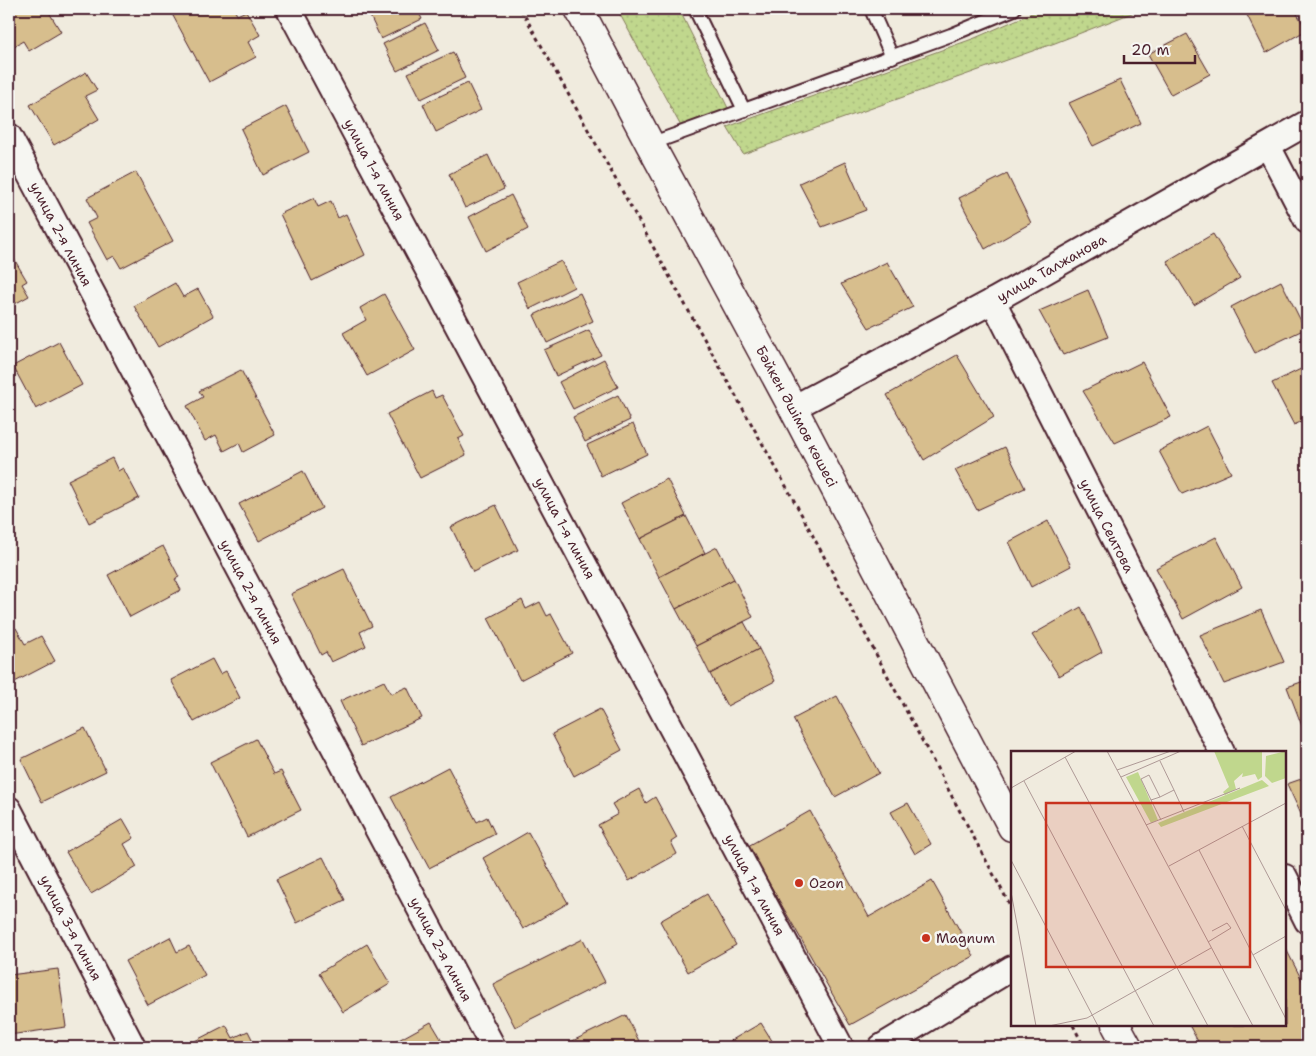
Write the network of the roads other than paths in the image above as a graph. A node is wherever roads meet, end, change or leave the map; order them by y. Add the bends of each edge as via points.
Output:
1 (288, 9) edge
2 (579, 9) edge
3 (695, 9) edge
4 (871, 9) edge
5 (1014, 9) edge
6 (892, 57) junction
7 (744, 110) junction
8 (1307, 123) edge
9 (9, 136) edge
10 (650, 144) junction
11 (1268, 146) junction
12 (1307, 221) edge
13 (993, 301) junction
14 (793, 408) junction
15 (1221, 751) edge
16 (9, 809) edge
17 (1011, 825) edge
18 (1286, 878) edge
19 (1307, 921) edge
20 (1011, 969) edge
21 (1117, 1026) edge
22 (133, 1047) edge
23 (493, 1047) edge
24 (841, 1047) edge
25 (880, 1047) edge
26 (1128, 1047) edge

1 - 24 street, улица 1-я линия
2 - 10 main road, Бәйкен Әшімов көшесі
3 - 7 lane
4 - 6 lane
5 - 6 lane
6 - 7 lane
7 - 10 lane
8 - 11 street, улица Талжанова
9 - 23 street, улица 2-я линия
10 - 14 main road, Бәйкен Әшімов көшесі
11 - 12 street
11 - 13 street, улица Талжанова
13 - 14 street, улица Талжанова
13 - 15 street, улица Сеитова
14 - 17 main road, Бәйкен Әшімов көшесі
16 - 22 street, улица 3-я линия
18 - 19 street
20 - 25 street
21 - 26 main road

